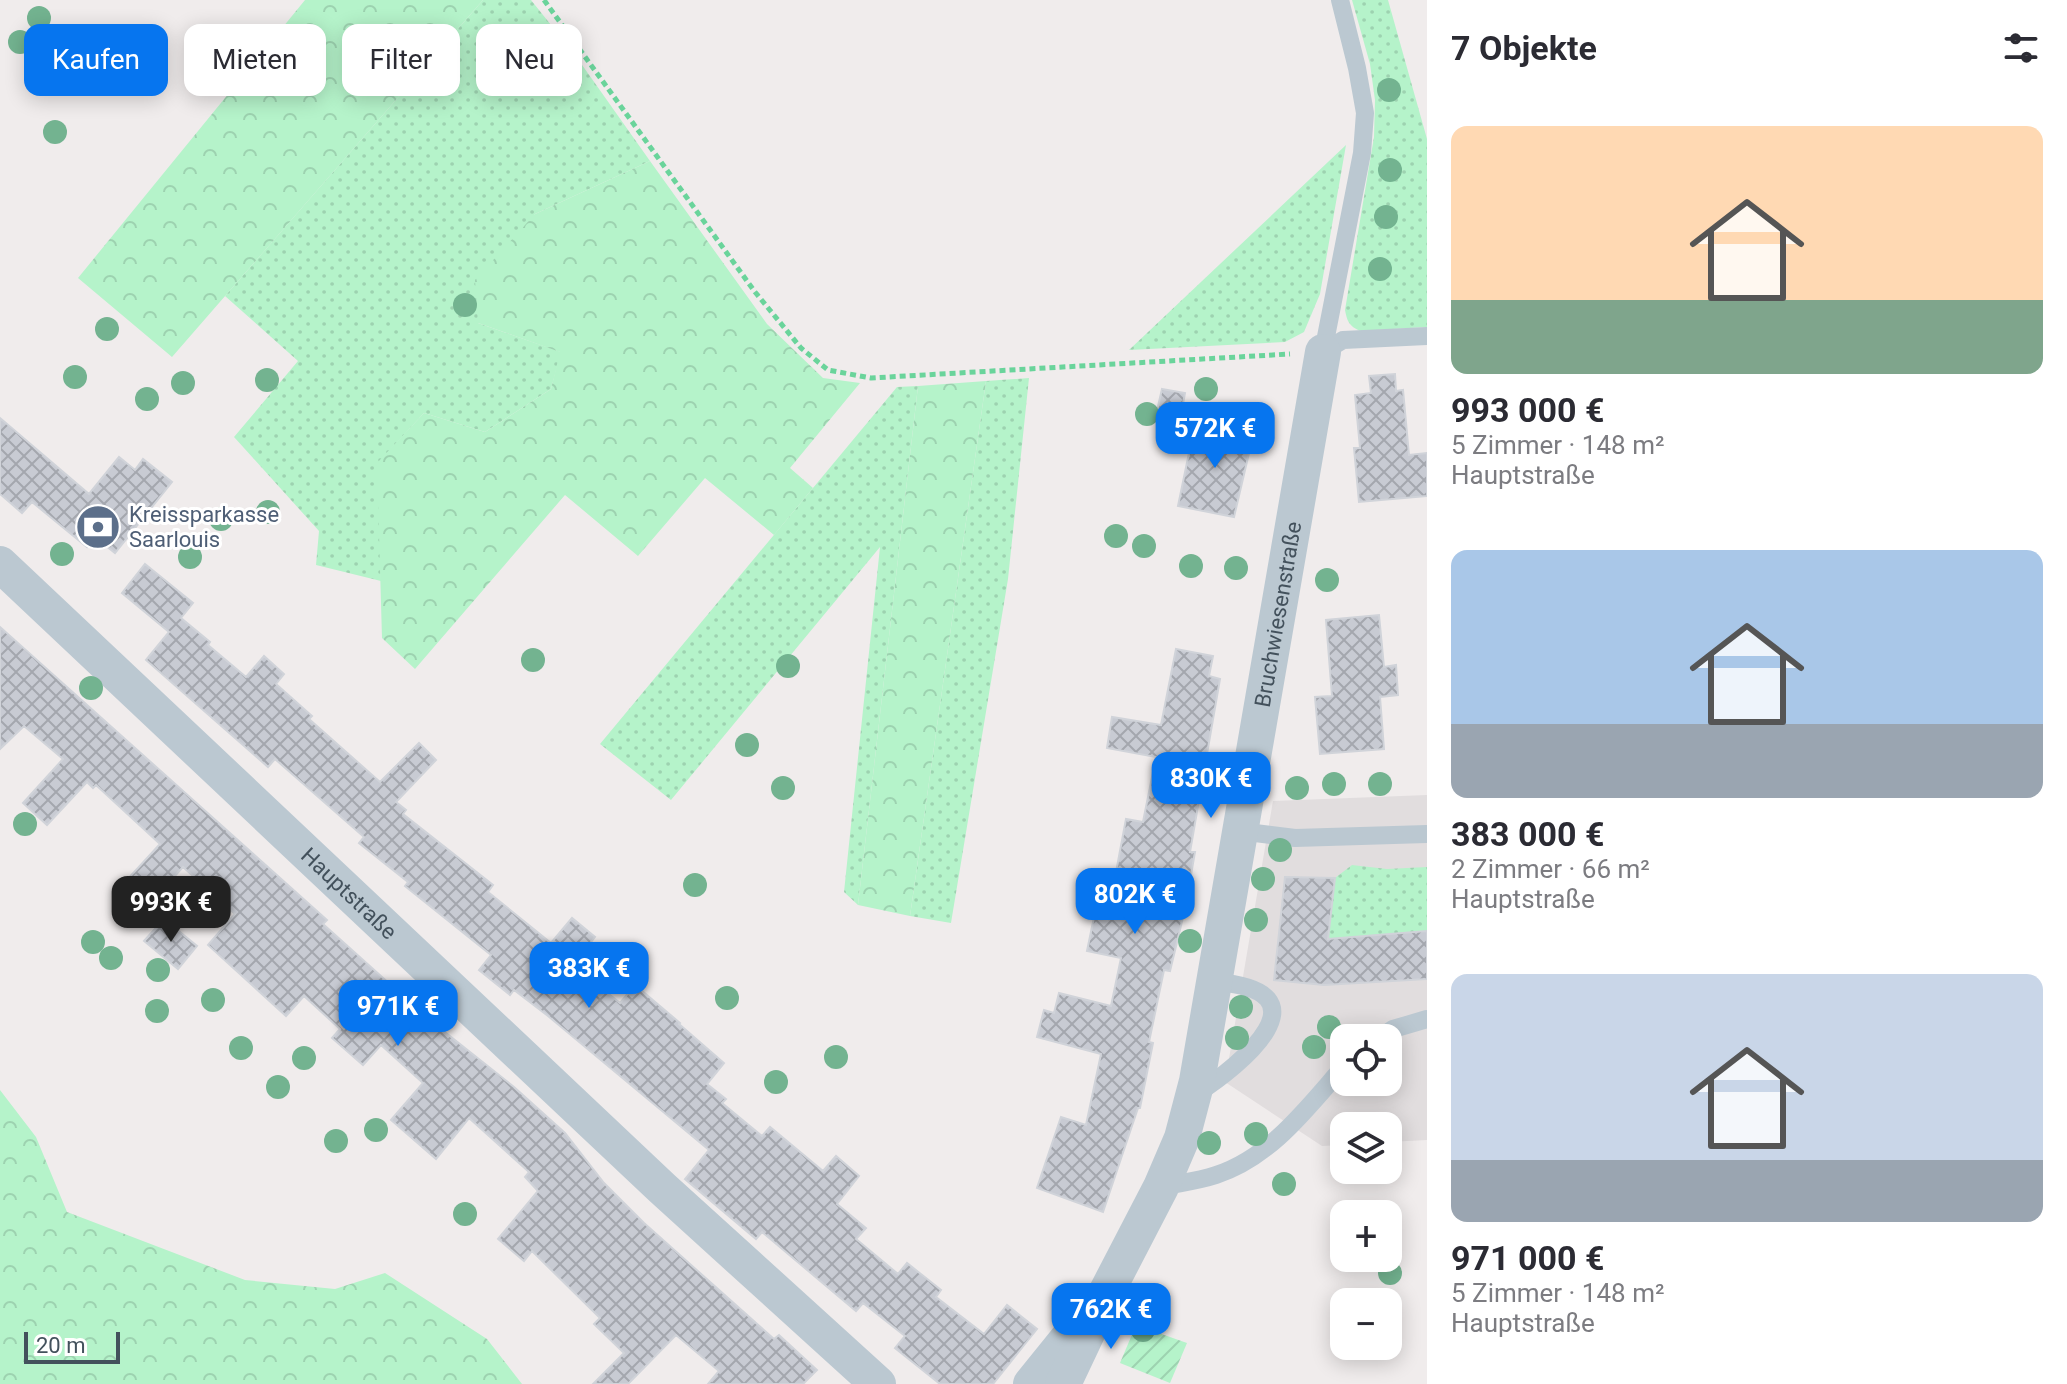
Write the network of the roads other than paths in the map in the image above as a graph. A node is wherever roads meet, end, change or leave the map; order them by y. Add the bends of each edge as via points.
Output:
1 (1340, 0) edge
2 (1427, 336) edge
3 (1323, 352) junction
4 (0, 564) edge
5 (1239, 831) junction
6 (1427, 834) edge
7 (1216, 982) junction
8 (1427, 1019) edge
9 (1402, 1026) edge
10 (1330, 1082) edge
11 (1193, 1095) junction
12 (1161, 1187) junction
13 (1106, 1293) junction
14 (878, 1384) edge
15 (1031, 1384) edge
16 (1063, 1384) edge

1 - 3 lane via 1365,113
2 - 3 lane via 1343,340
3 - 5 street, Bruchwiesenstraße
4 - 14 street, Hauptstraße via 662,1188
5 - 6 lane via 1295,838
5 - 7 street, Bruchwiesenstraße
7 - 11 street, Bruchwiesenstraße
7 - 11 lane via 1257,989 1270,1002 1272,1015 1256,1047
8 - 9 lane
10 - 12 lane via 1285,1133 1259,1152 1218,1174
11 - 12 street, Bruchwiesenstraße
12 - 13 street, Bruchwiesenstraße
13 - 15 street, Bruchwiesenstraße
13 - 16 street, Bruchwiesenstraße

